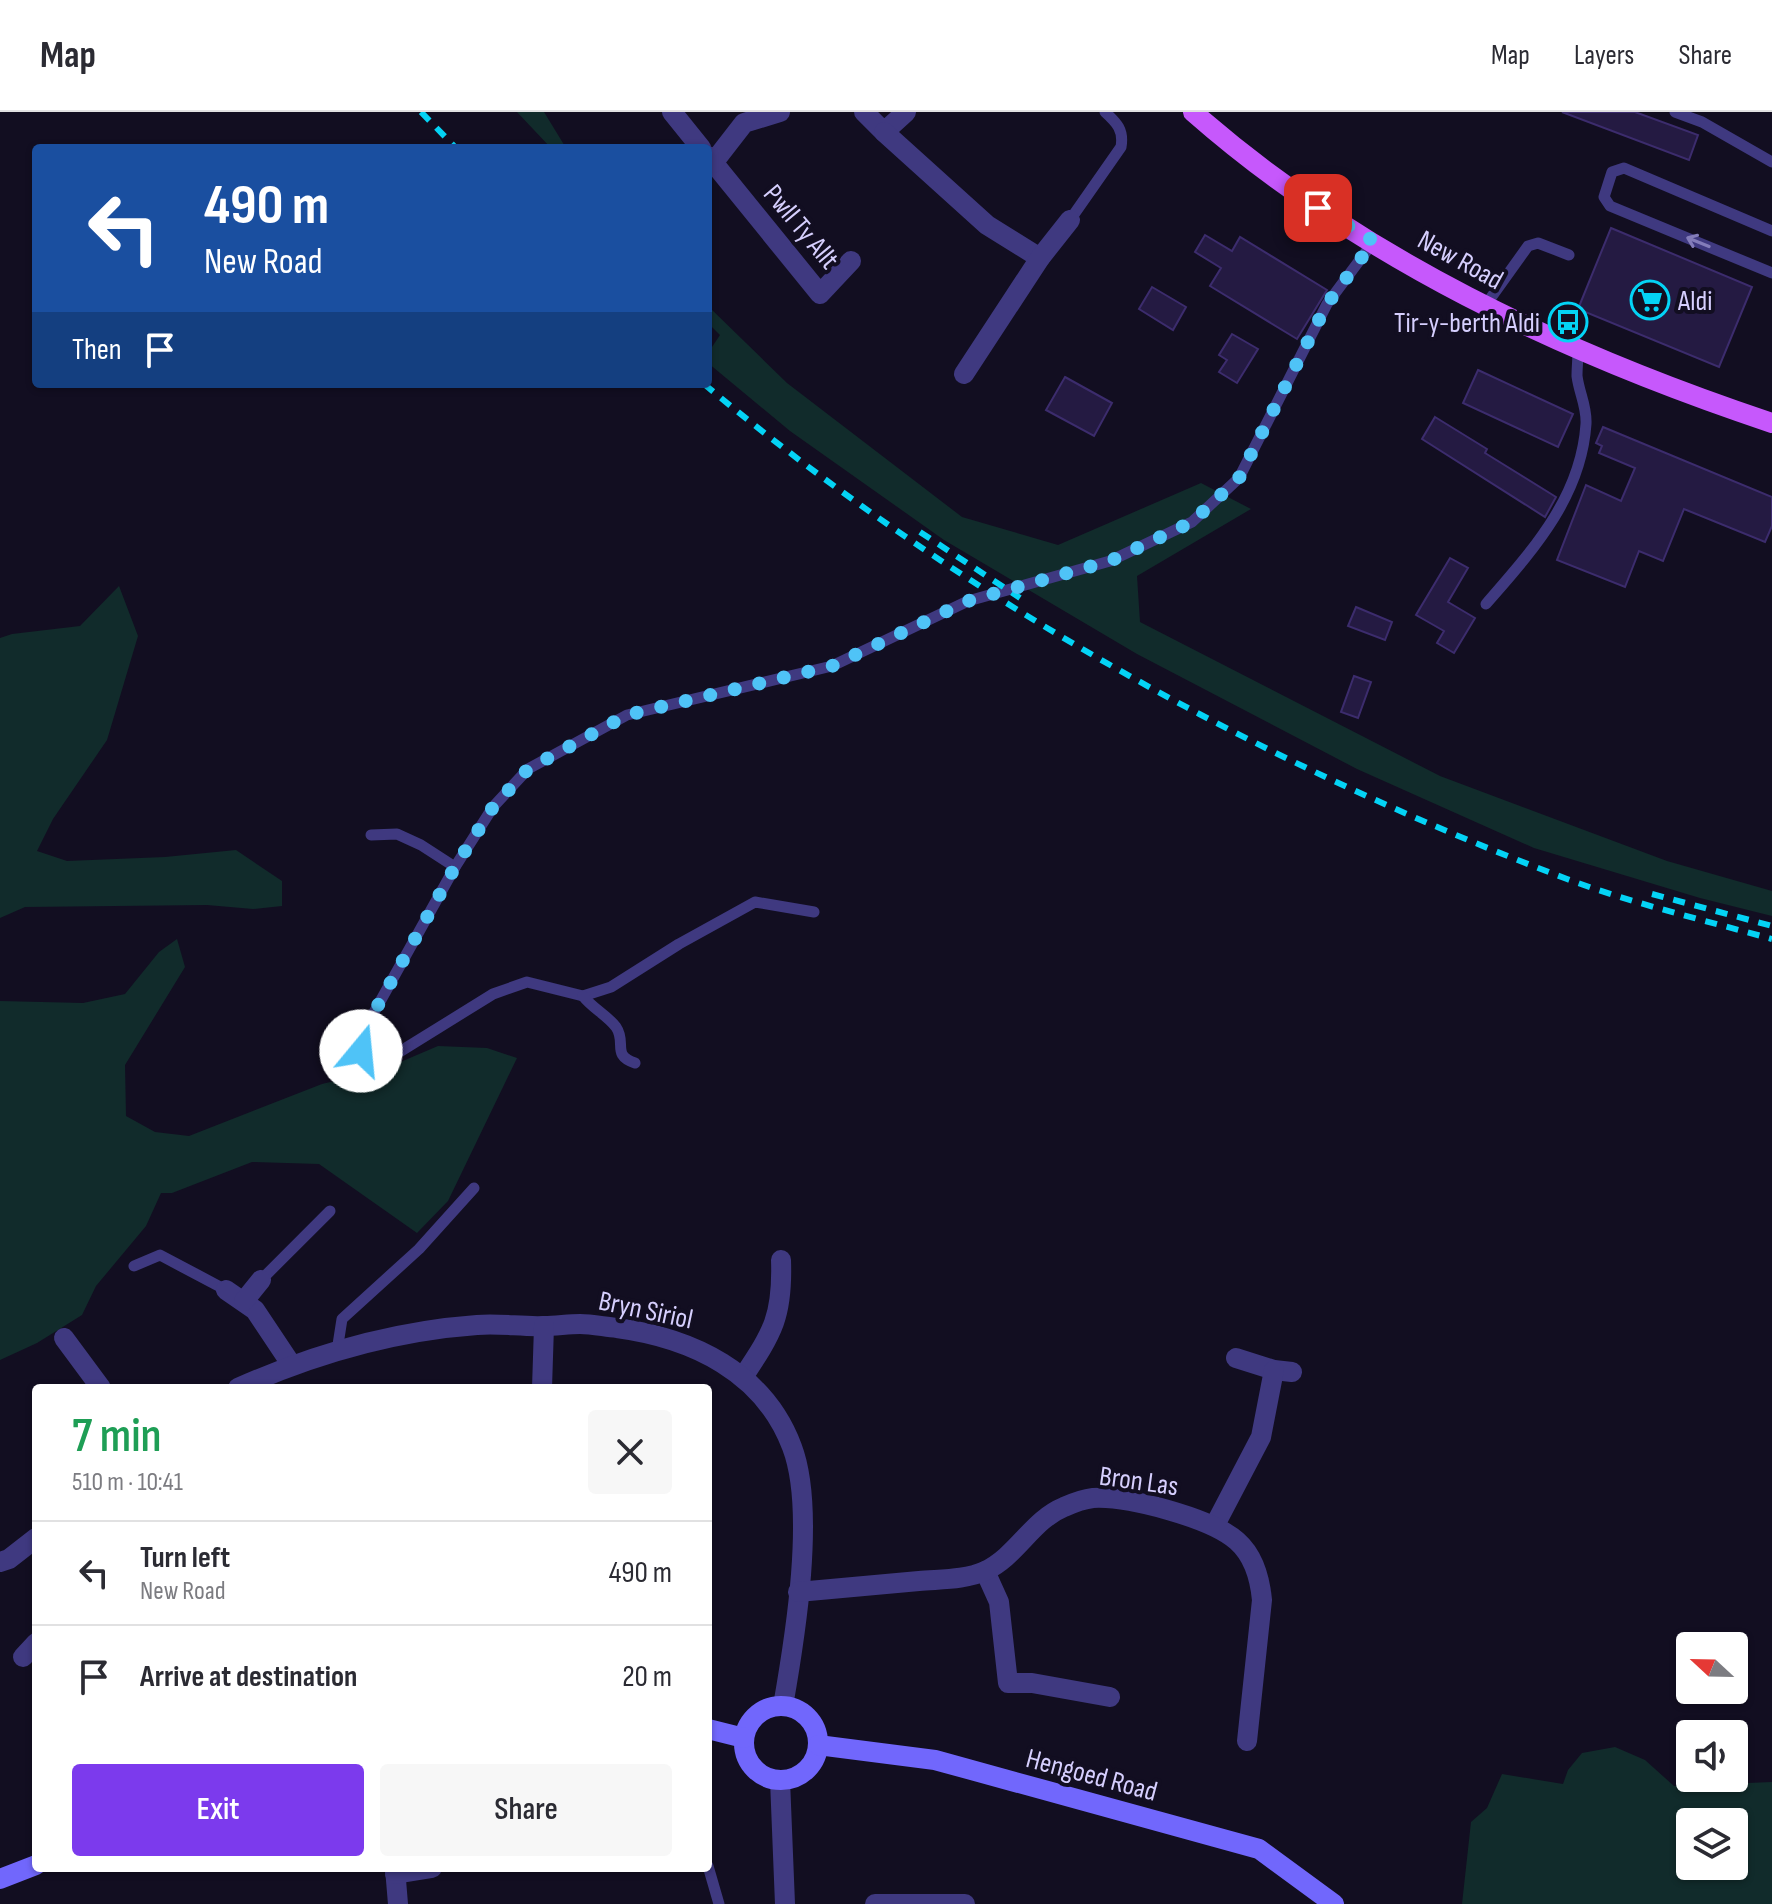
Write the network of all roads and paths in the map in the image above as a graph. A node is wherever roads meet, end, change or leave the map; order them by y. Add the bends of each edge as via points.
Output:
1 (672, 112) edge
2 (780, 112) edge
3 (864, 112) edge
4 (906, 112) edge
5 (1105, 112) edge
6 (1193, 112) edge
7 (1675, 112) edge
8 (884, 132) junction
9 (698, 144) edge
10 (712, 152) edge
11 (712, 161) edge
12 (1772, 162) edge
13 (1070, 220) joint
14 (1772, 231) edge
15 (1374, 241) junction
16 (1569, 255) dead end
17 (1040, 258) junction
18 (851, 261) dead end
19 (1771, 271) edge
20 (1485, 306) junction
21 (1578, 351) junction
22 (964, 374) dead end
23 (1772, 423) edge
24 (1486, 604) dead end
25 (371, 835) dead end
26 (455, 867) junction
27 (814, 912) dead end
28 (583, 996) junction
29 (635, 1063) dead end
30 (474, 1188) dead end
31 (330, 1211) dead end
32 (781, 1260) dead end
33 (134, 1266) dead end
34 (261, 1280) joint
35 (226, 1290) joint
36 (244, 1301) junction
37 (544, 1326) junction
38 (64, 1338) dead end
39 (337, 1351) junction
40 (1236, 1358) dead end
41 (291, 1364) junction
42 (743, 1377) junction
43 (98, 1384) edge
44 (247, 1384) edge
45 (542, 1384) edge
46 (1215, 1525) junction
47 (32, 1548) edge
48 (0, 1562) edge
49 (985, 1571) junction
50 (798, 1592) junction
51 (1110, 1697) dead end
52 (783, 1706) junction
53 (712, 1730) edge
54 (744, 1738) junction
55 (1247, 1741) dead end
56 (818, 1745) junction
57 (780, 1780) junction
58 (32, 1867) edge
59 (395, 1872) edge
60 (710, 1872) edge
61 (0, 1879) edge
62 (398, 1904) edge
63 (719, 1904) edge
64 (785, 1904) edge
65 (875, 1904) edge
66 (965, 1904) edge
67 (1334, 1904) edge

1 - 9 street, Pwll Ty Allt
2 - 10 street via 744,123
3 - 8 street
4 - 8 street
5 - 13 lane via 1119,124 1121,147
6 - 15 main road, New Road via 1318,208
7 - 12 lane
8 - 17 street via 987,225
11 - 18 street, Pwll Ty Allt via 820,294
13 - 17 street
19 -> 14 lane via 1610,206 1604,197 1612,172 1624,168
15 - 20 main road, New Road
15 - 26 lane via 1327,304 1239,478 1192,522 1110,561 968,601 832,666 627,715 528,769 493,807
16 - 20 lane via 1538,243 1528,246
17 - 22 street
20 - 21 main road, New Road
21 - 23 main road, New Road
21 - 24 lane via 1586,422 1575,479 1538,543
25 - 26 lane via 397,834
26 - 28 lane via 362,1034 361,1051 382,1058 401,1051 493,994 527,982
27 - 28 lane via 755,902 611,987
28 - 29 lane via 615,1026 624,1060
30 - 39 lane via 419,1249 342,1319
31 - 34 lane
32 - 42 street via 778,1315
33 - 35 lane via 160,1255
34 - 36 street
35 - 36 street
36 - 41 street
37 - 39 street, Bryn Siriol via 479,1325 390,1337
37 - 42 street, Bryn Siriol via 583,1324 651,1334 703,1351
37 - 45 street
38 - 43 street
39 - 41 street, Bryn Siriol
40 - 46 street via 1283,1371 1261,1437
41 - 44 street, Bryn Siriol
42 - 50 street, Bryn Siriol via 770,1405 793,1448 802,1487
46 - 49 street, Bron Las via 1186,1514 1091,1498 1043,1519 1015,1550
46 - 55 street, Bron Las via 1238,1542 1260,1580
47 - 48 street
49 - 50 street, Bron Las
49 - 51 street via 999,1602 1008,1683
50 - 52 street, Bryn Siriol
52 - 54 street via 761,1711
52 - 56 street via 805,1714
53 - 54 street
54 - 57 street via 749,1762 768,1778
56 - 57 street via 810,1766
56 - 67 street, Hengoed Road via 935,1760 1259,1849
57 - 64 street
58 - 61 street
59 - 62 street
60 - 63 lane
65 - 66 street

